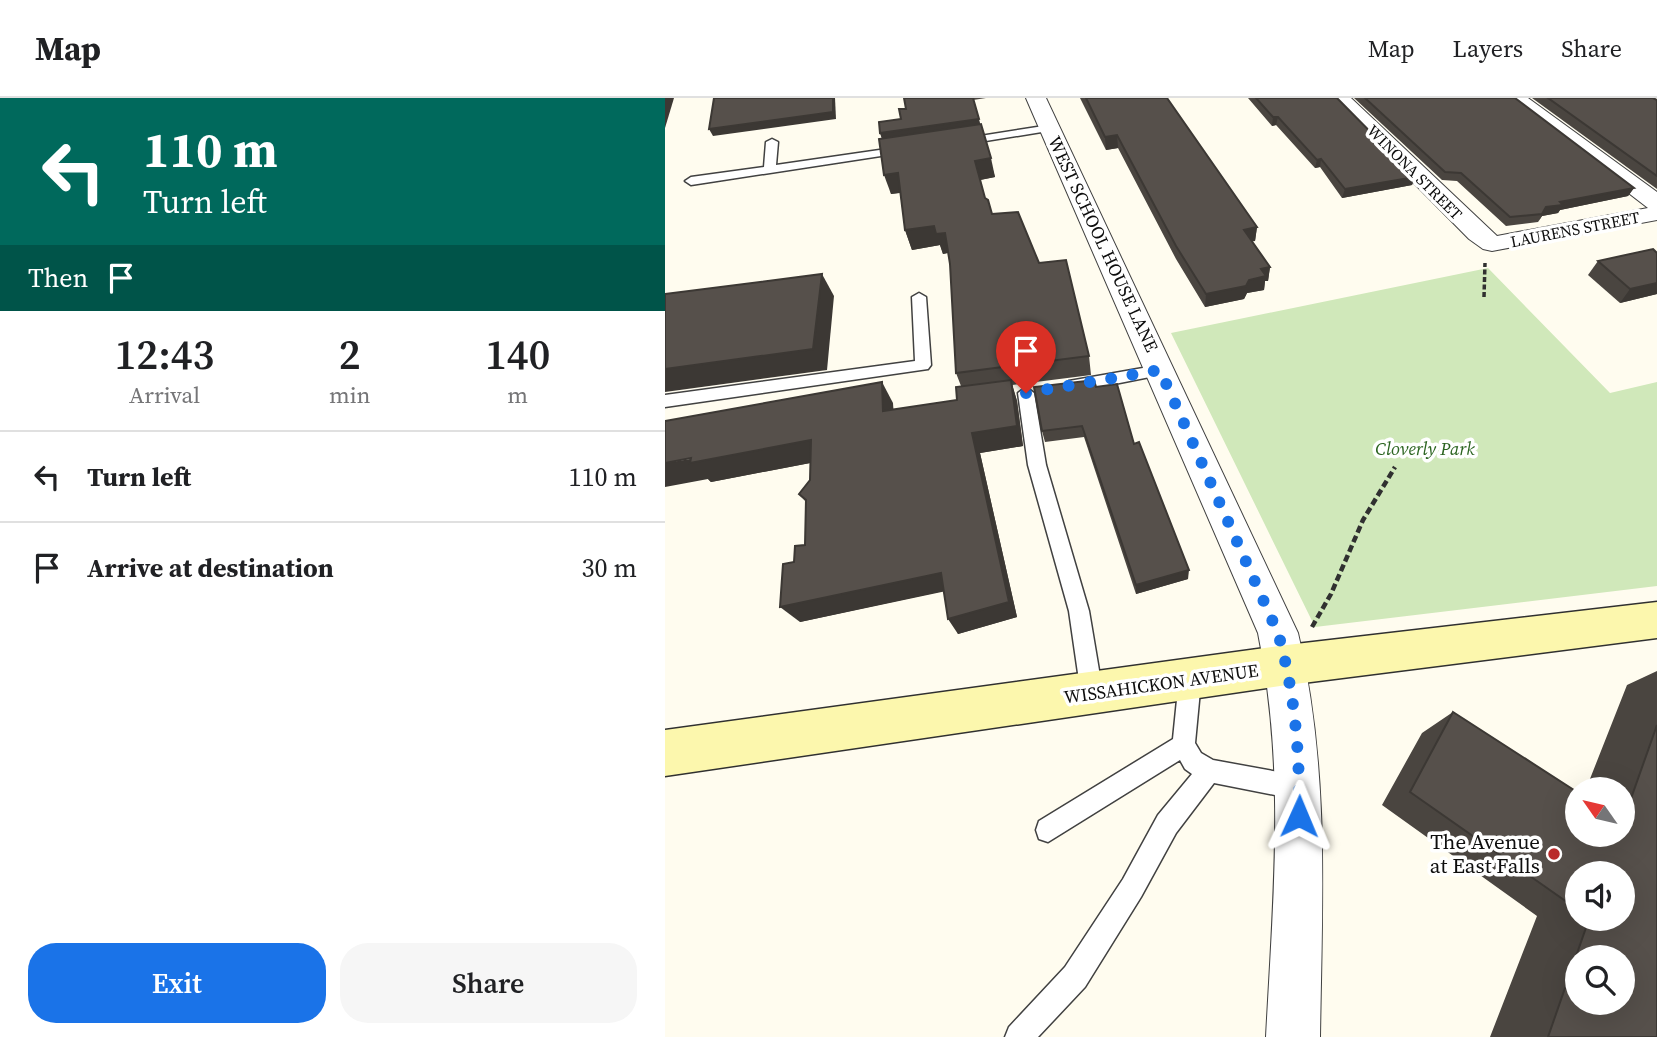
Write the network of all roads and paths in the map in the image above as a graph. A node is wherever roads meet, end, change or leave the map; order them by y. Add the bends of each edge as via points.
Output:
1 (1036, 98) edge
2 (1340, 98) edge
3 (1515, 98) edge
4 (1050, 128) junction
5 (772, 142) dead end
6 (948, 144) edge
7 (921, 148) edge
8 (770, 170) junction
9 (691, 181) dead end
10 (1657, 203) edge
11 (1657, 213) edge
12 (1489, 252) junction
13 (919, 297) dead end
14 (1484, 297) dead end
15 (1160, 370) junction
16 (665, 401) edge
17 (1395, 467) dead end
18 (1657, 620) edge
19 (1299, 647) junction
20 (1190, 680) junction
21 (1092, 694) junction
22 (1184, 744) junction
23 (665, 752) edge
24 (1209, 771) junction
25 (1300, 788) junction
26 (1048, 830) dead end
27 (1019, 1037) edge
28 (1293, 1037) edge

1 - 4 street, WEST SCHOOL HOUSE LANE
2 - 12 street, WINONA STREET via 1478,234
3 - 10 street
4 - 6 lane
4 - 15 street, WEST SCHOOL HOUSE LANE
5 - 8 lane
7 - 8 lane
8 - 9 lane
11 - 12 street, LAURENS STREET via 1516,241
12 - 14 path
13 - 16 lane via 923,365
15 - 19 street, WEST SCHOOL HOUSE LANE via 1266,602
15 - 21 lane via 1031,392 1037,465 1079,611
17 - 19 path
18 - 19 street, WISSAHICKON AVENUE
19 - 20 street, WISSAHICKON AVENUE
19 - 25 street, WEST SCHOOL HOUSE LANE
20 - 21 street, WISSAHICKON AVENUE
20 - 22 lane
21 - 23 street, WISSAHICKON AVENUE
22 - 24 lane via 1193,761
22 - 26 lane
24 - 25 lane
24 - 27 lane via 1167,824 1075,977
25 - 28 street, WEST SCHOOL HOUSE LANE

